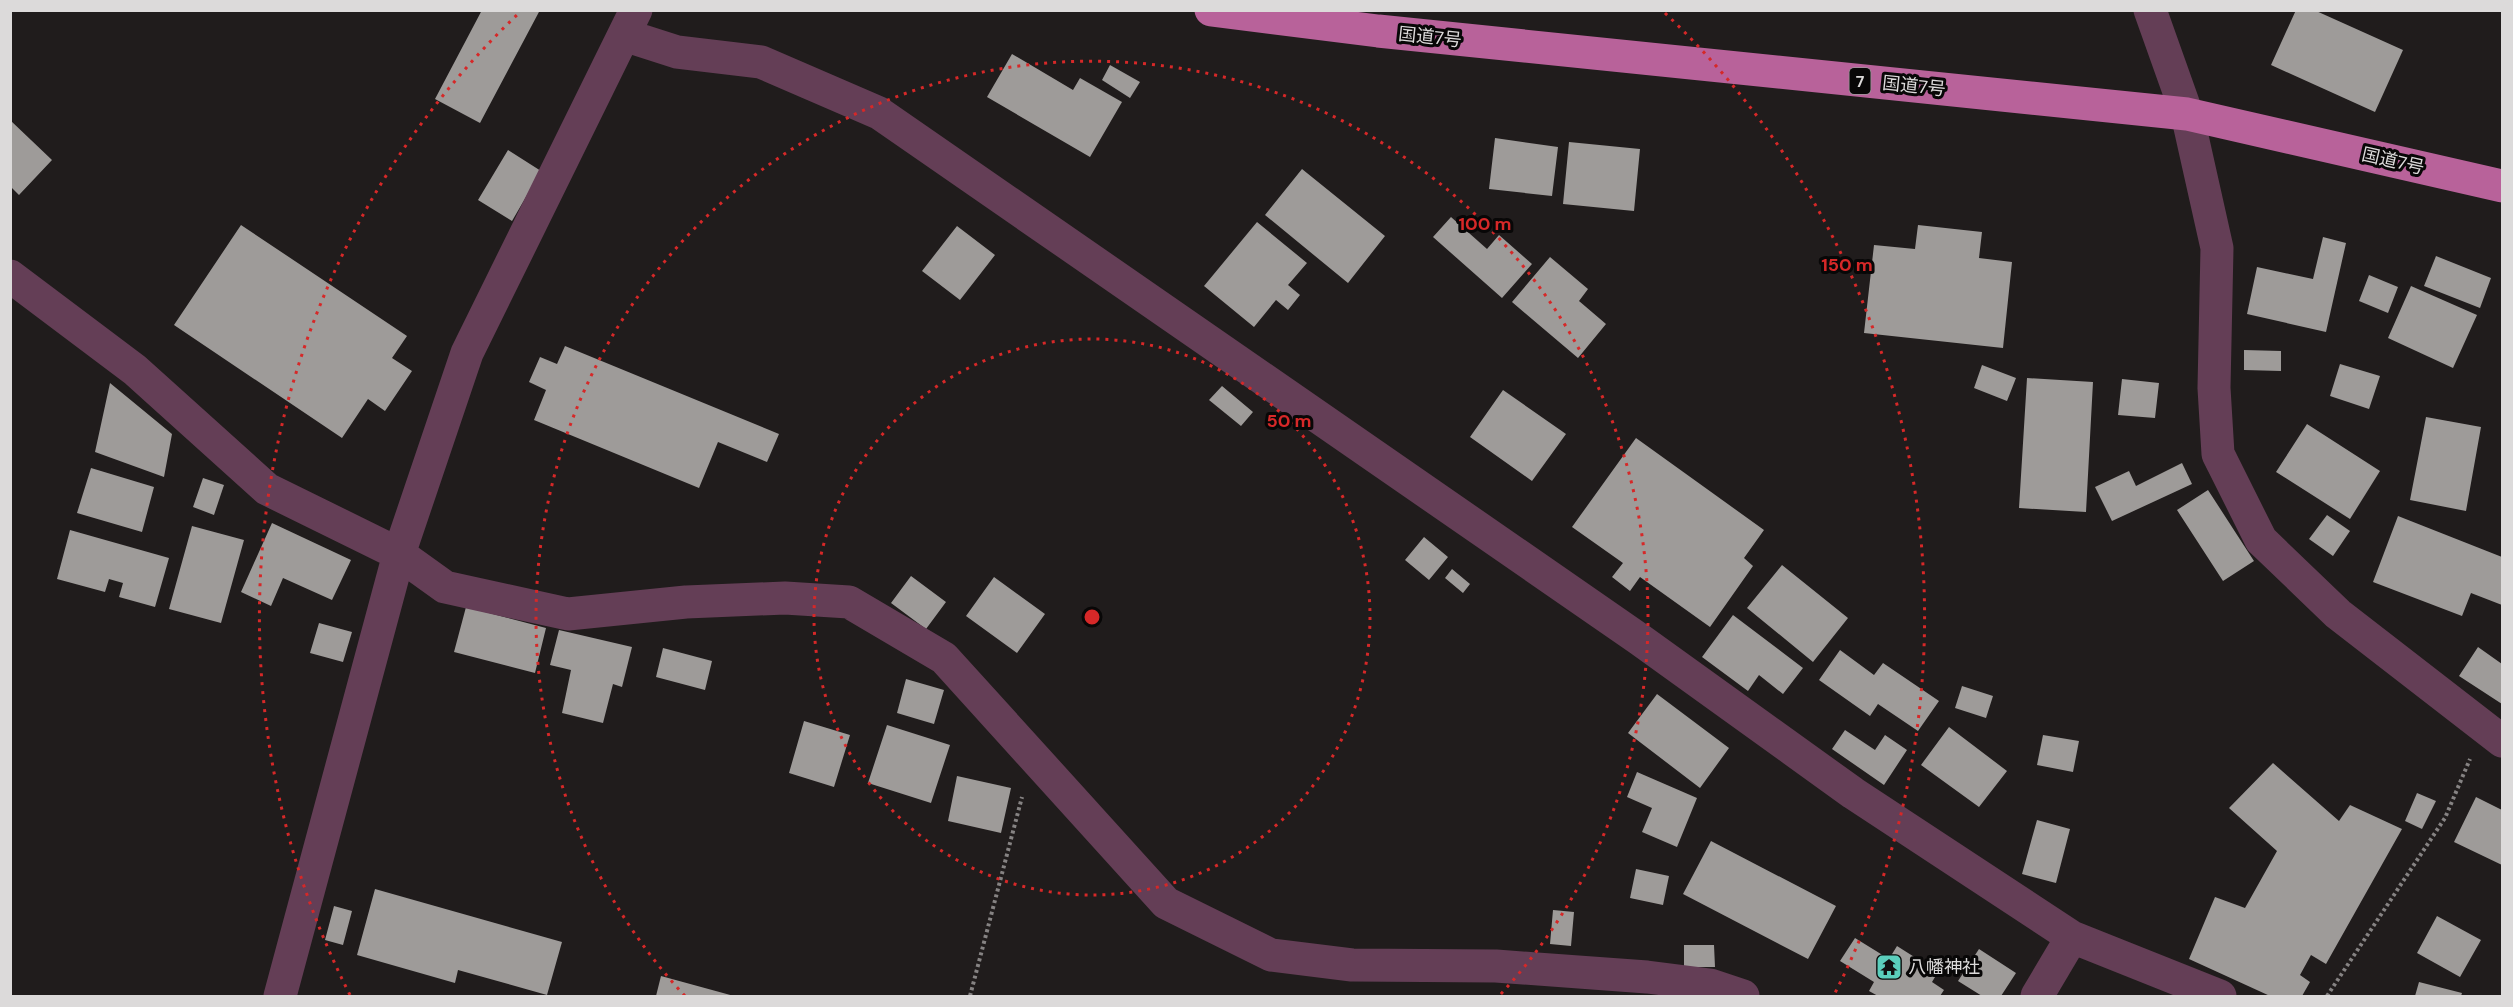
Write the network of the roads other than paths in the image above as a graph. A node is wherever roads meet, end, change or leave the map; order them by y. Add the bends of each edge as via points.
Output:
1 (1211, 10) edge
2 (2150, 10) edge
3 (630, 23) edge
4 (2187, 114) junction
5 (2502, 186) edge
6 (10, 276) edge
7 (399, 554) junction
8 (2493, 734) edge
9 (2072, 937) junction
10 (280, 996) edge
11 (1743, 996) edge
12 (2037, 996) edge
13 (2220, 996) edge

1 - 4 highway, 国道7号 / 7 via 1378,32
2 - 4 street
3 - 7 street via 467,353
3 - 9 street via 677,52 762,62 879,113 1640,639 1853,793
4 - 5 highway, 国道7号 / 7
4 - 8 street via 2217,248 2214,388 2218,454 2260,540 2338,614
6 - 7 street via 135,370 267,489
7 - 10 street
7 - 11 street via 445,587 568,614 708,601 785,598 849,602 944,658 1166,903 1270,956 1352,964 1496,966 1647,977 1710,984
9 - 12 street
9 - 13 street

